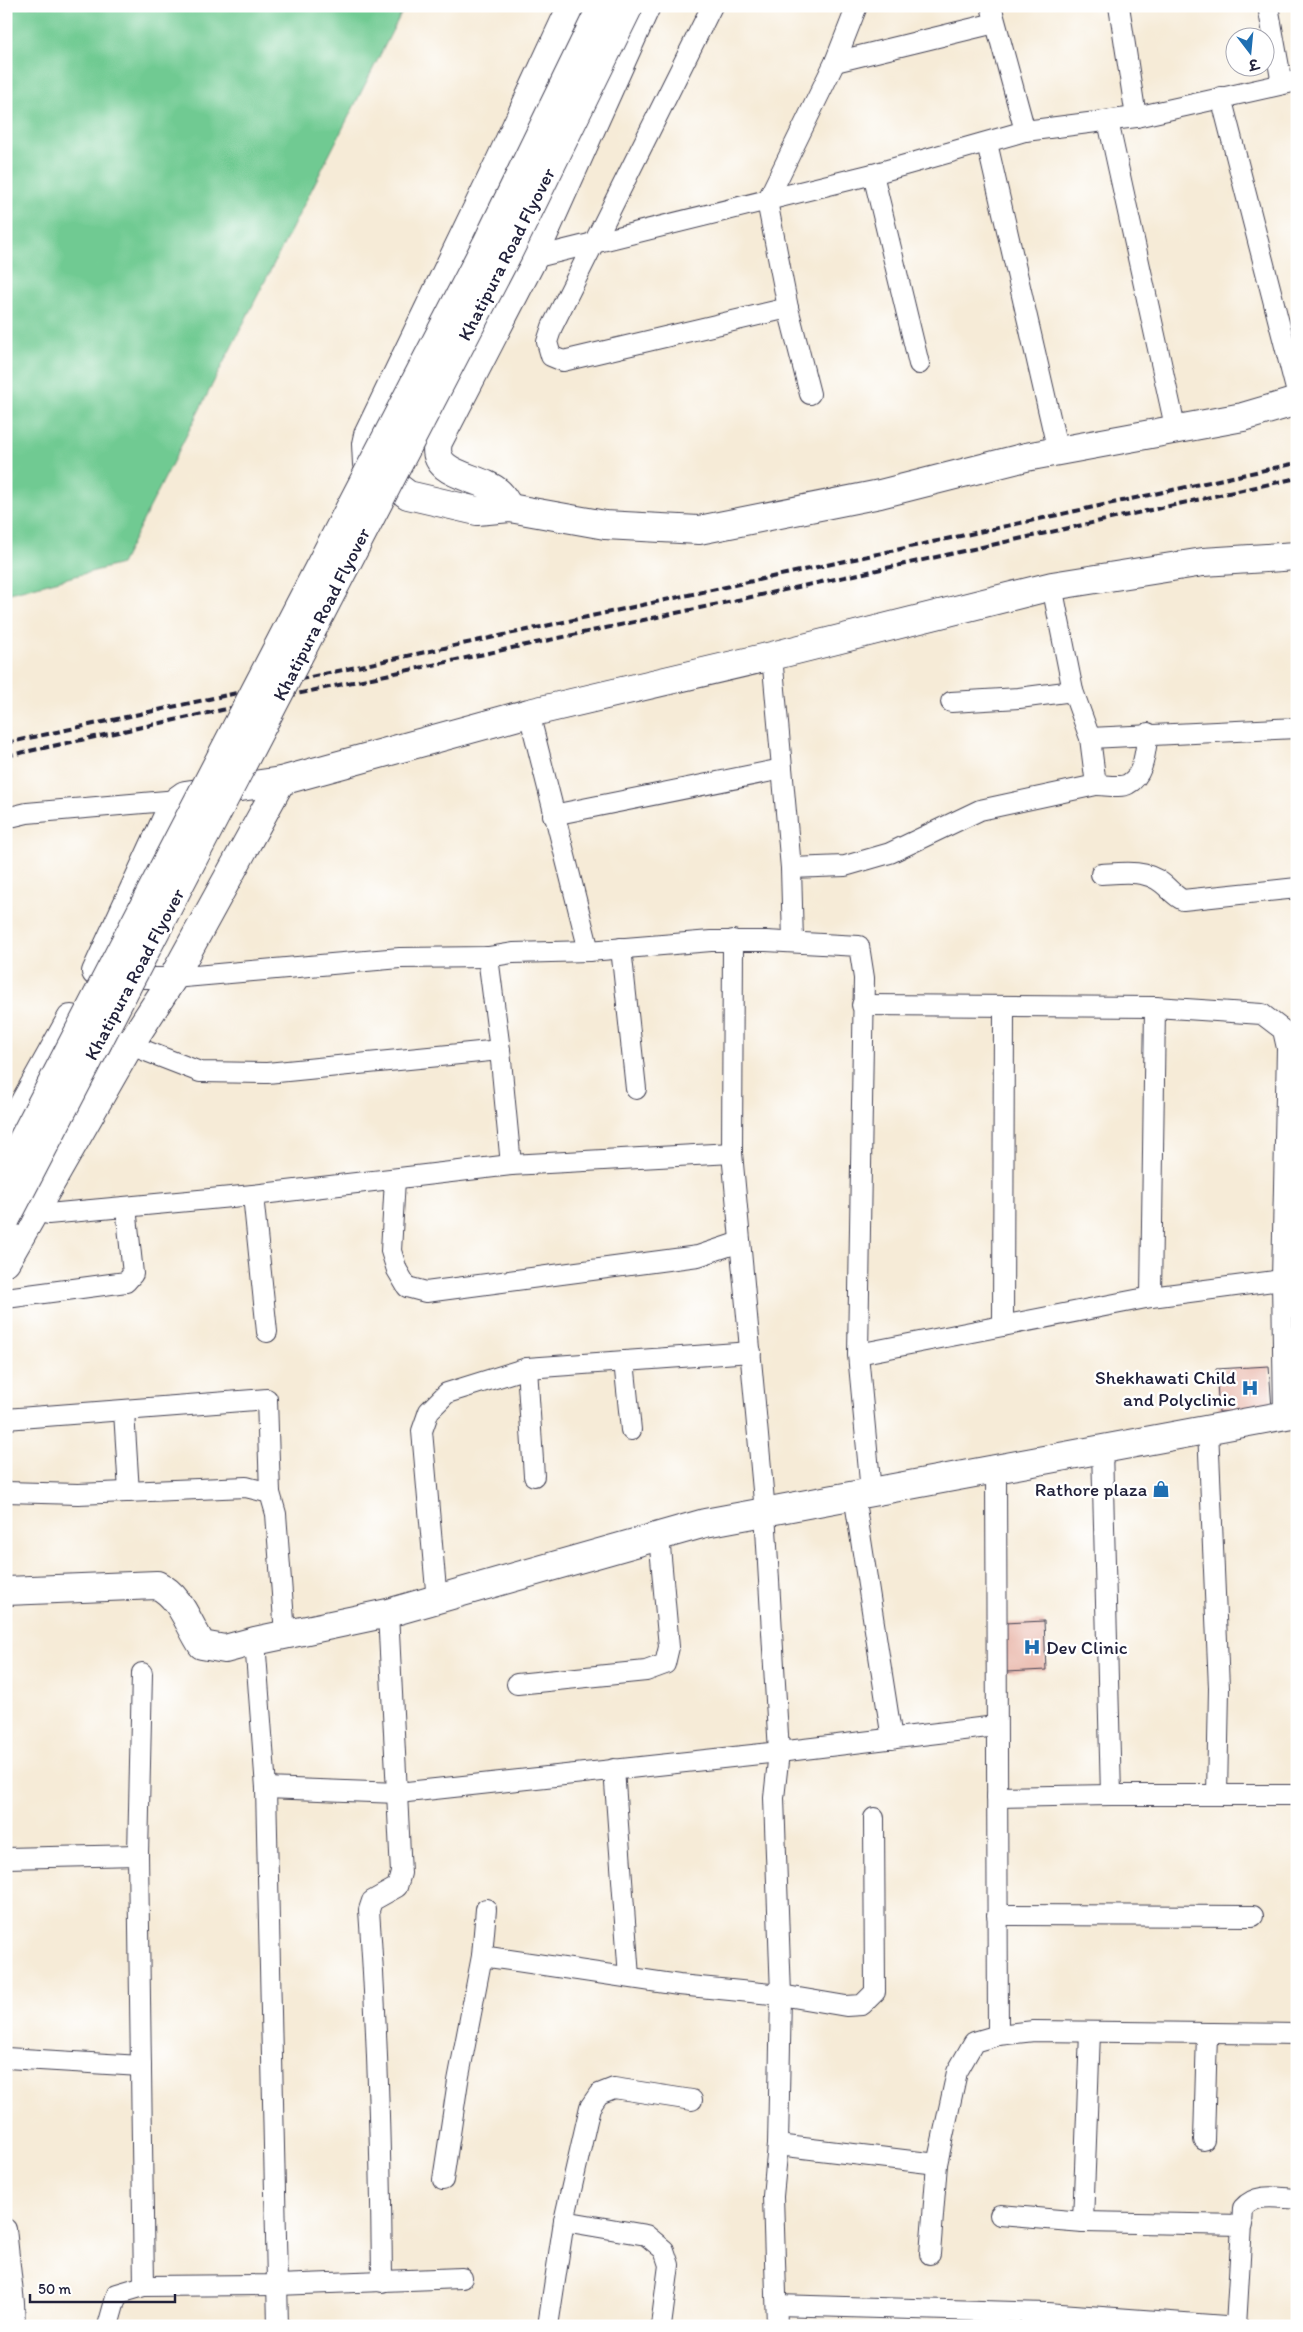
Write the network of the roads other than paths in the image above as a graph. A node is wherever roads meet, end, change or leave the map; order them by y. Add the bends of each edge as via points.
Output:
1 (572, 6) edge
2 (602, 6) edge
3 (629, 6) edge
4 (646, 6) edge
5 (712, 6) edge
6 (857, 6) edge
7 (1119, 6) edge
8 (1268, 6) edge
9 (993, 15) edge
10 (834, 62) junction
11 (1290, 83) edge
12 (1221, 97) junction
13 (1136, 117) junction
14 (1108, 120) junction
15 (1025, 130) junction
16 (986, 142) junction
17 (873, 174) junction
18 (767, 201) junction
19 (595, 242) junction
20 (533, 258) junction
21 (788, 308) junction
22 (919, 364) dead end
23 (1297, 393) edge
24 (810, 394) dead end
25 (1297, 400) edge
26 (1176, 431) junction
27 (1058, 452) junction
28 (510, 508) junction
29 (1297, 556) edge
30 (1052, 586) junction
31 (772, 656) junction
32 (1073, 691) junction
33 (951, 702) dead end
34 (529, 713) junction
35 (1297, 728) edge
36 (1148, 733) junction
37 (1090, 738) junction
38 (782, 769) junction
39 (281, 781) junction
40 (1096, 786) junction
41 (178, 800) junction
42 (554, 815) junction
43 (6, 818) edge
44 (791, 868) junction
45 (1101, 874) dead end
46 (1297, 888) edge
47 (734, 940) junction
48 (793, 942) junction
49 (621, 948) junction
50 (589, 951) junction
51 (488, 957) junction
52 (93, 978) junction
53 (173, 978) junction
54 (862, 1005) junction
55 (1004, 1006) junction
56 (1155, 1006) junction
57 (70, 1021) junction
58 (129, 1046) junction
59 (500, 1050) junction
60 (636, 1089) dead end
61 (6, 1136) edge
62 (732, 1153) junction
63 (511, 1164) junction
64 (6, 1172) edge
65 (395, 1179) junction
66 (253, 1195) junction
67 (126, 1207) junction
68 (34, 1210) junction
69 (6, 1219) edge
70 (740, 1242) junction
71 (6, 1261) edge
72 (1282, 1280) junction
73 (1151, 1297) junction
74 (6, 1298) edge
75 (1003, 1326) junction
76 (266, 1332) dead end
77 (751, 1352) junction
78 (858, 1354) junction
79 (624, 1361) junction
80 (527, 1368) junction
81 (124, 1412) junction
82 (1290, 1414) edge
83 (6, 1420) edge
84 (631, 1430) dead end
85 (1208, 1430) junction
86 (1102, 1449) junction
87 (996, 1468) junction
88 (534, 1476) dead end
89 (6, 1492) edge
90 (129, 1492) junction
91 (270, 1493) junction
92 (862, 1494) junction
93 (765, 1512) junction
94 (659, 1536) junction
95 (6, 1591) edge
96 (436, 1601) junction
97 (388, 1613) junction
98 (285, 1634) junction
99 (255, 1641) junction
100 (142, 1673) dead end
101 (516, 1684) dead end
102 (996, 1726) junction
103 (892, 1738) junction
104 (779, 1752) junction
105 (614, 1769) junction
106 (266, 1788) junction
107 (398, 1793) junction
108 (1111, 1795) junction
109 (1217, 1795) junction
110 (1297, 1795) edge
111 (996, 1797) junction
112 (874, 1818) dead end
113 (138, 1855) junction
114 (6, 1858) edge
115 (486, 1909) dead end
116 (997, 1915) junction
117 (1253, 1916) dead end
118 (482, 1956) junction
119 (629, 1977) junction
120 (781, 1995) junction
121 (1090, 2032) junction
122 (1207, 2033) junction
123 (1297, 2034) edge
124 (998, 2035) junction
125 (6, 2058) edge
126 (141, 2066) junction
127 (692, 2100) dead end
128 (1204, 2140) dead end
129 (778, 2145) junction
130 (937, 2164) junction
131 (443, 2180) dead end
132 (1297, 2199) edge
133 (1000, 2216) dead end
134 (564, 2221) junction
135 (1083, 2222) junction
136 (1243, 2225) junction
137 (6, 2229) edge
138 (930, 2254) dead end
139 (462, 2278) dead end
140 (382, 2282) junction
141 (144, 2286) junction
142 (278, 2286) junction
143 (10, 2304) edge
144 (777, 2305) junction
145 (917, 2317) edge
146 (1122, 2322) edge
147 (15, 2326) edge
148 (108, 2326) edge
149 (278, 2326) edge
150 (548, 2326) edge
151 (661, 2326) edge
152 (777, 2326) edge
153 (1225, 2326) edge
154 (1236, 2326) edge

1 - 28 street via 366,444 367,464 408,495 477,511
2 - 64 street, Khatipura Road Flyover, bridge via 486,245
3 - 69 street, Khatipura Road Flyover, bridge via 509,251
4 - 20 street
5 - 19 street
6 - 10 street
7 - 13 street
8 - 11 street
9 - 10 street
9 - 15 street
10 - 18 street
11 - 12 street
12 - 13 street
12 - 23 street
13 - 14 street
14 - 15 street
14 - 26 street
15 - 16 street
16 - 17 street
16 - 27 street
17 - 18 street
17 - 22 street
18 - 19 street
18 - 21 street
19 - 20 street
19 - 21 street via 547,342 551,356 563,361
20 - 28 street via 437,448 438,458 445,467 498,491
21 - 24 street
25 - 26 street via 1243,417
26 - 27 street
27 - 28 street via 880,494 699,530 604,525
29 - 30 street via 1202,562
30 - 31 street
30 - 32 street
31 - 34 street
31 - 38 street
32 - 33 street
32 - 37 street
34 - 39 street
34 - 42 street
35 - 36 street
36 - 37 street
36 - 40 street via 1143,764 1137,776 1127,785
37 - 40 street
38 - 42 street
38 - 44 street
39 - 41 street via 194,792
39 - 53 street
40 - 44 street via 980,810 890,853 863,861 844,866
41 - 43 street via 26,813
41 - 52 street
42 - 50 street
44 - 48 street
45 - 46 street via 1142,873 1161,882 1174,896 1183,900
47 - 48 street
47 - 49 street
47 - 62 street
48 - 54 street via 859,946 864,978
49 - 50 street
49 - 60 street
50 - 51 street via 513,953
51 - 53 street via 400,958
51 - 59 street
52 - 53 street
52 - 57 street
53 - 58 street
54 - 55 street
54 - 78 street
55 - 56 street
55 - 75 street
56 - 72 street via 1262,1014 1283,1030 1287,1048
56 - 73 street
57 - 58 street
57 - 61 street
58 - 59 street via 200,1072 267,1073
58 - 68 street
59 - 63 street
62 - 63 street
62 - 70 street
63 - 65 street
65 - 66 street
65 - 70 street via 391,1251 396,1270 407,1287 426,1292 698,1256
66 - 67 street
66 - 76 street
67 - 68 street via 48,1214
67 - 74 street via 133,1274 126,1282
68 - 71 street
70 - 77 street
72 - 73 street
72 - 82 street
73 - 75 street
75 - 78 street
77 - 79 street
77 - 93 street
78 - 92 street
79 - 80 street
79 - 84 street
80 - 88 street
80 - 96 street via 448,1393 429,1411 422,1431
81 - 83 street
81 - 90 street
81 - 91 street via 267,1399
82 - 85 street
85 - 86 street
85 - 109 street via 1219,1688
86 - 87 street
86 - 108 street
87 - 92 street
87 - 102 street
89 - 90 street
90 - 91 street via 246,1487
91 - 98 street via 276,1514
92 - 93 street
92 - 103 street
93 - 94 street via 705,1523
93 - 104 street
94 - 96 street
94 - 101 street via 669,1647 665,1664 646,1671
95 - 99 street via 156,1585 169,1590 202,1645 225,1649
96 - 97 street
97 - 98 street
97 - 107 street
98 - 99 street
99 - 106 street
100 - 113 street
102 - 103 street
102 - 111 street
103 - 104 street
104 - 105 street
104 - 120 street via 774,1798
105 - 107 street
105 - 119 street
106 - 107 street
106 - 142 street
107 - 140 street via 401,1873 397,1886 372,1901 369,1910 382,2166
108 - 109 street
108 - 111 street
109 - 110 street
111 - 116 street
112 - 120 street via 875,1992 862,2005 846,2006
113 - 114 street
113 - 126 street
115 - 118 street
116 - 117 street
116 - 124 street
118 - 119 street
118 - 131 street
119 - 120 street
120 - 129 street
121 - 122 street
121 - 124 street via 1034,2031
121 - 135 street
122 - 123 street
122 - 128 street
124 - 130 street via 974,2042 957,2072
125 - 126 street
126 - 141 street
127 - 134 street via 614,2088 599,2094 590,2107
129 - 130 street
129 - 144 street via 774,2196
130 - 138 street
132 - 136 street via 1262,2197 1249,2201 1244,2208
133 - 135 street
134 - 150 street
134 - 151 street via 646,2235 664,2250 669,2265
135 - 136 street
136 - 154 street
137 - 143 street
139 - 140 street
140 - 142 street
141 - 142 street
141 - 148 street via 117,2294
142 - 149 street
143 - 147 street
144 - 145 street
144 - 152 street
145 - 146 street via 1047,2313
146 - 153 street

